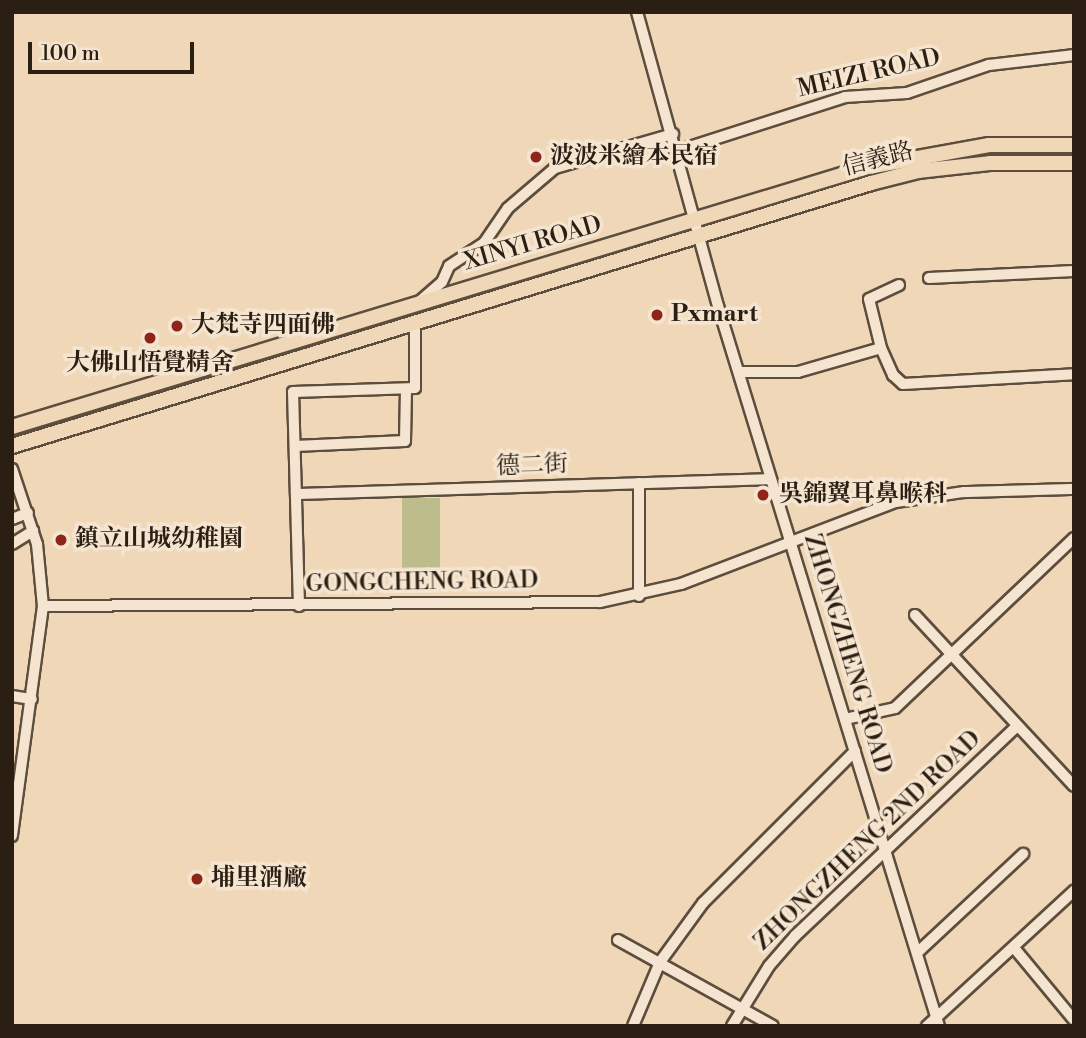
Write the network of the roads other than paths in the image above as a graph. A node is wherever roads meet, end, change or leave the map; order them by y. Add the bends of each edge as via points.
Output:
1 (637, 12) edge
2 (1074, 55) edge
3 (673, 134) junction
4 (1074, 145) edge
5 (677, 151) junction
6 (1074, 163) edge
7 (697, 229) junction
8 (1074, 271) edge
9 (929, 278) dead end
10 (900, 285) dead end
11 (419, 301) junction
12 (349, 323) junction
13 (415, 324) junction
14 (354, 342) junction
15 (881, 348) junction
16 (740, 372) junction
17 (1074, 373) edge
18 (411, 388) junction
19 (12, 427) edge
20 (12, 446) edge
21 (295, 446) junction
22 (12, 468) edge
23 (769, 479) junction
24 (639, 483) junction
25 (1074, 489) edge
26 (296, 494) junction
27 (28, 513) junction
28 (12, 519) edge
29 (33, 531) junction
30 (1074, 538) edge
31 (790, 539) junction
32 (12, 544) edge
33 (639, 596) junction
34 (43, 606) junction
35 (299, 606) junction
36 (915, 615) dead end
37 (952, 656) junction
38 (12, 696) edge
39 (32, 699) junction
40 (845, 719) junction
41 (1017, 726) junction
42 (855, 751) junction
43 (1074, 786) edge
44 (14, 811) edge
45 (12, 836) edge
46 (886, 850) junction
47 (1023, 853) dead end
48 (1074, 891) edge
49 (618, 940) dead end
50 (1015, 949) junction
51 (918, 952) junction
52 (660, 962) junction
53 (740, 1010) junction
54 (1074, 1020) edge
55 (934, 1023) edge
56 (633, 1026) edge
57 (732, 1026) edge
58 (773, 1026) edge

1 - 3 street, ZHONGZHENG ROAD
2 - 5 street, MEIZI ROAD via 989,65 906,93 845,97
3 - 5 street, ZHONGZHENG ROAD
3 - 11 street via 555,168 508,208 484,243 449,266 442,282
4 - 7 main road, XINYI ROAD via 989,145 916,155
5 - 7 street, ZHONGZHENG ROAD
6 - 7 main road, 信義路 via 990,163 918,171
7 - 11 main road, XINYI ROAD
7 - 13 main road, XINYI ROAD
7 - 16 street, ZHONGZHENG ROAD
8 - 9 street
10 - 15 street via 869,299
11 - 12 main road, XINYI ROAD
12 - 14 main road
12 - 19 main road, XINYI ROAD
13 - 14 main road, XINYI ROAD
13 - 18 street
14 - 20 main road, XINYI ROAD
15 - 16 street via 798,372
15 - 17 street via 893,375 903,384
16 - 23 street, ZHONGZHENG ROAD
18 - 21 street via 405,442
18 - 21 street via 293,391
21 - 26 street
22 - 27 street
23 - 24 street, 德二街
23 - 31 street, ZHONGZHENG ROAD
24 - 26 street, 德二街
24 - 33 street
25 - 31 street, GONGCHENG ROAD via 964,492 896,502
26 - 35 street
27 - 28 street
27 - 29 street
29 - 32 street
29 - 34 street
30 - 37 street
31 - 33 street, GONGCHENG ROAD
31 - 40 street, ZHONGZHENG ROAD
33 - 35 street, GONGCHENG ROAD via 600,602
34 - 35 street, GONGCHENG ROAD
34 - 39 street
36 - 37 street
37 - 40 street via 895,708
37 - 41 street
38 - 39 street
39 - 44 street
40 - 42 street, ZHONGZHENG ROAD
41 - 43 street
41 - 46 street, ZHONGZHENG 2ND ROAD
42 - 46 street, ZHONGZHENG ROAD
42 - 52 street via 703,903
44 - 45 street
46 - 51 street, ZHONGZHENG ROAD
46 - 53 street, ZHONGZHENG 2ND ROAD via 795,936
47 - 51 street
48 - 50 street
49 - 52 street
50 - 54 street
50 - 55 street
51 - 55 street, ZHONGZHENG ROAD
52 - 53 street
52 - 56 street
53 - 57 street, ZHONGZHENG 2ND ROAD
53 - 58 street

